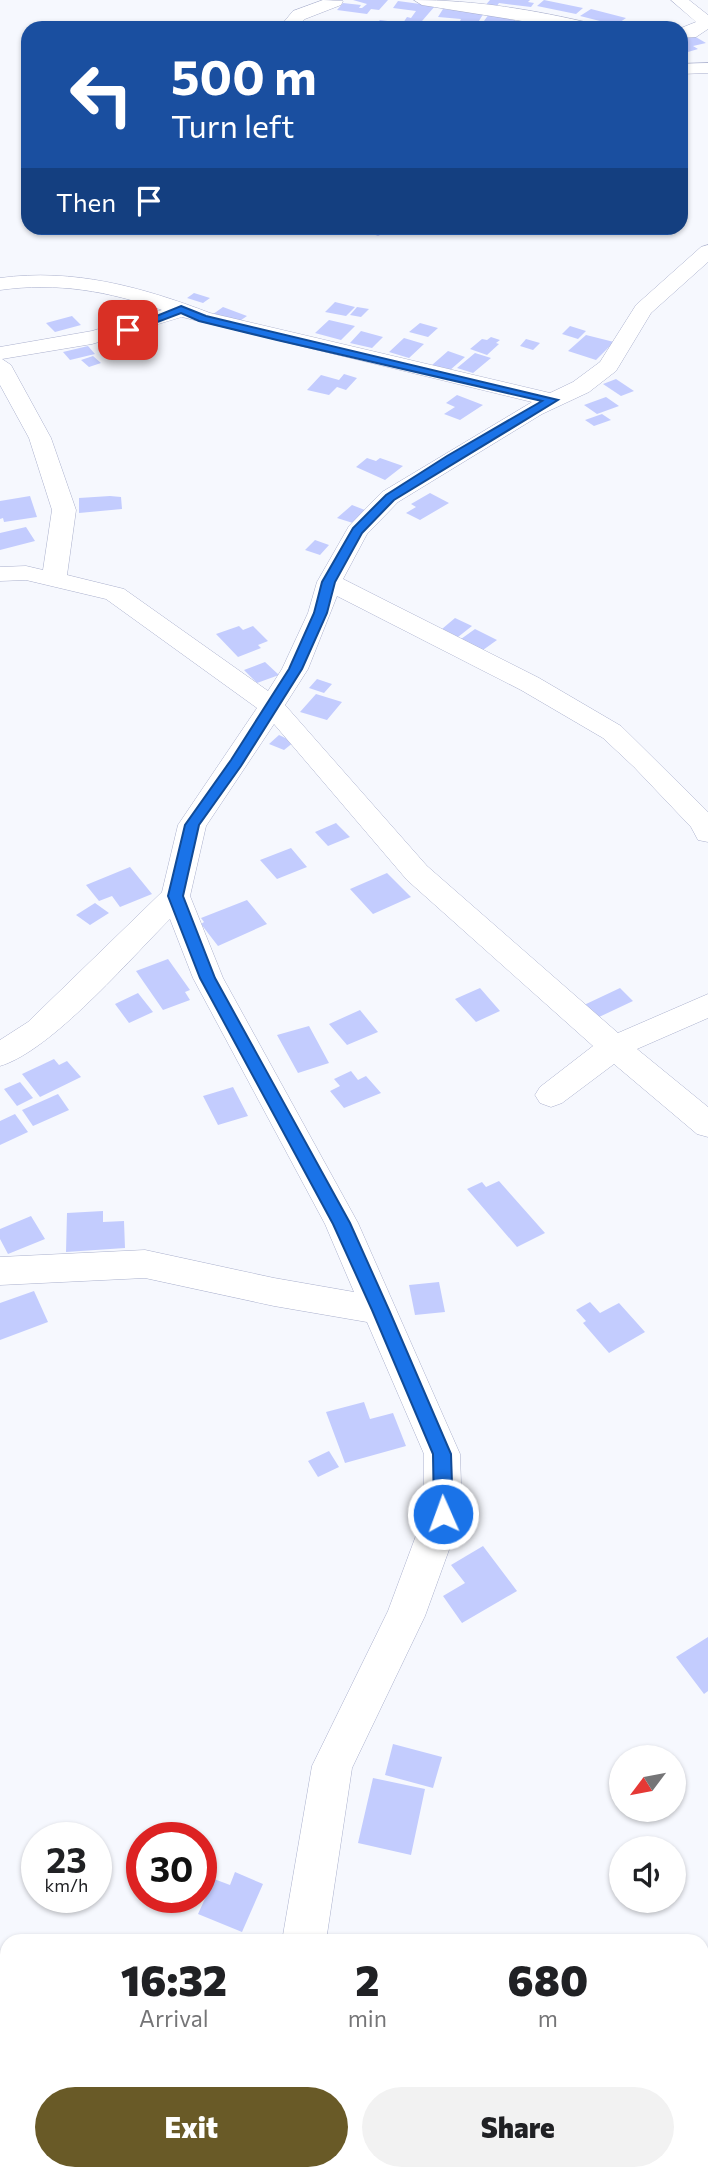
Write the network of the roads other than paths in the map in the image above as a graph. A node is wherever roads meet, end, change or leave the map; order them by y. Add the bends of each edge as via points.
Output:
1 (422, 0) edge
2 (679, 0) edge
3 (335, 1) edge
4 (338, 20) dead end
5 (293, 21) edge
6 (553, 21) edge
7 (708, 22) edge
8 (688, 33) edge
9 (708, 68) edge
10 (688, 69) edge
11 (708, 251) edge
12 (0, 284) edge
13 (181, 310) junction
14 (0, 353) edge
15 (0, 365) edge
16 (552, 400) junction
17 (0, 574) edge
18 (54, 579) junction
19 (328, 582) junction
20 (272, 706) junction
21 (708, 833) edge
22 (176, 896) junction
23 (708, 1005) edge
24 (614, 1047) junction
25 (0, 1055) edge
26 (551, 1095) dead end
27 (708, 1125) edge
28 (0, 1271) edge
29 (380, 1310) junction
30 (305, 1934) edge

1 - 6 street
2 - 7 street
3 - 4 street
3 - 5 street
7 - 8 street
9 - 10 street
11 - 16 street via 643,309 608,366 581,387
12 - 13 street via 32,279 80,284 124,291
13 - 14 street via 88,341
13 - 16 street via 265,334
15 - 18 street via 40,438 64,510
16 - 19 street via 390,498 357,531
17 - 18 street
18 - 20 street via 115,594
19 - 20 street via 320,613 295,669
19 - 21 street via 530,684 612,732
20 - 22 street via 192,825
20 - 24 street via 417,873
22 - 25 street via 39,1030
22 - 29 street via 208,978 341,1223
23 - 24 street
24 - 26 street
24 - 27 street
28 - 29 street via 145,1264
29 - 30 street via 442,1454 443,1514 406,1616 332,1766

